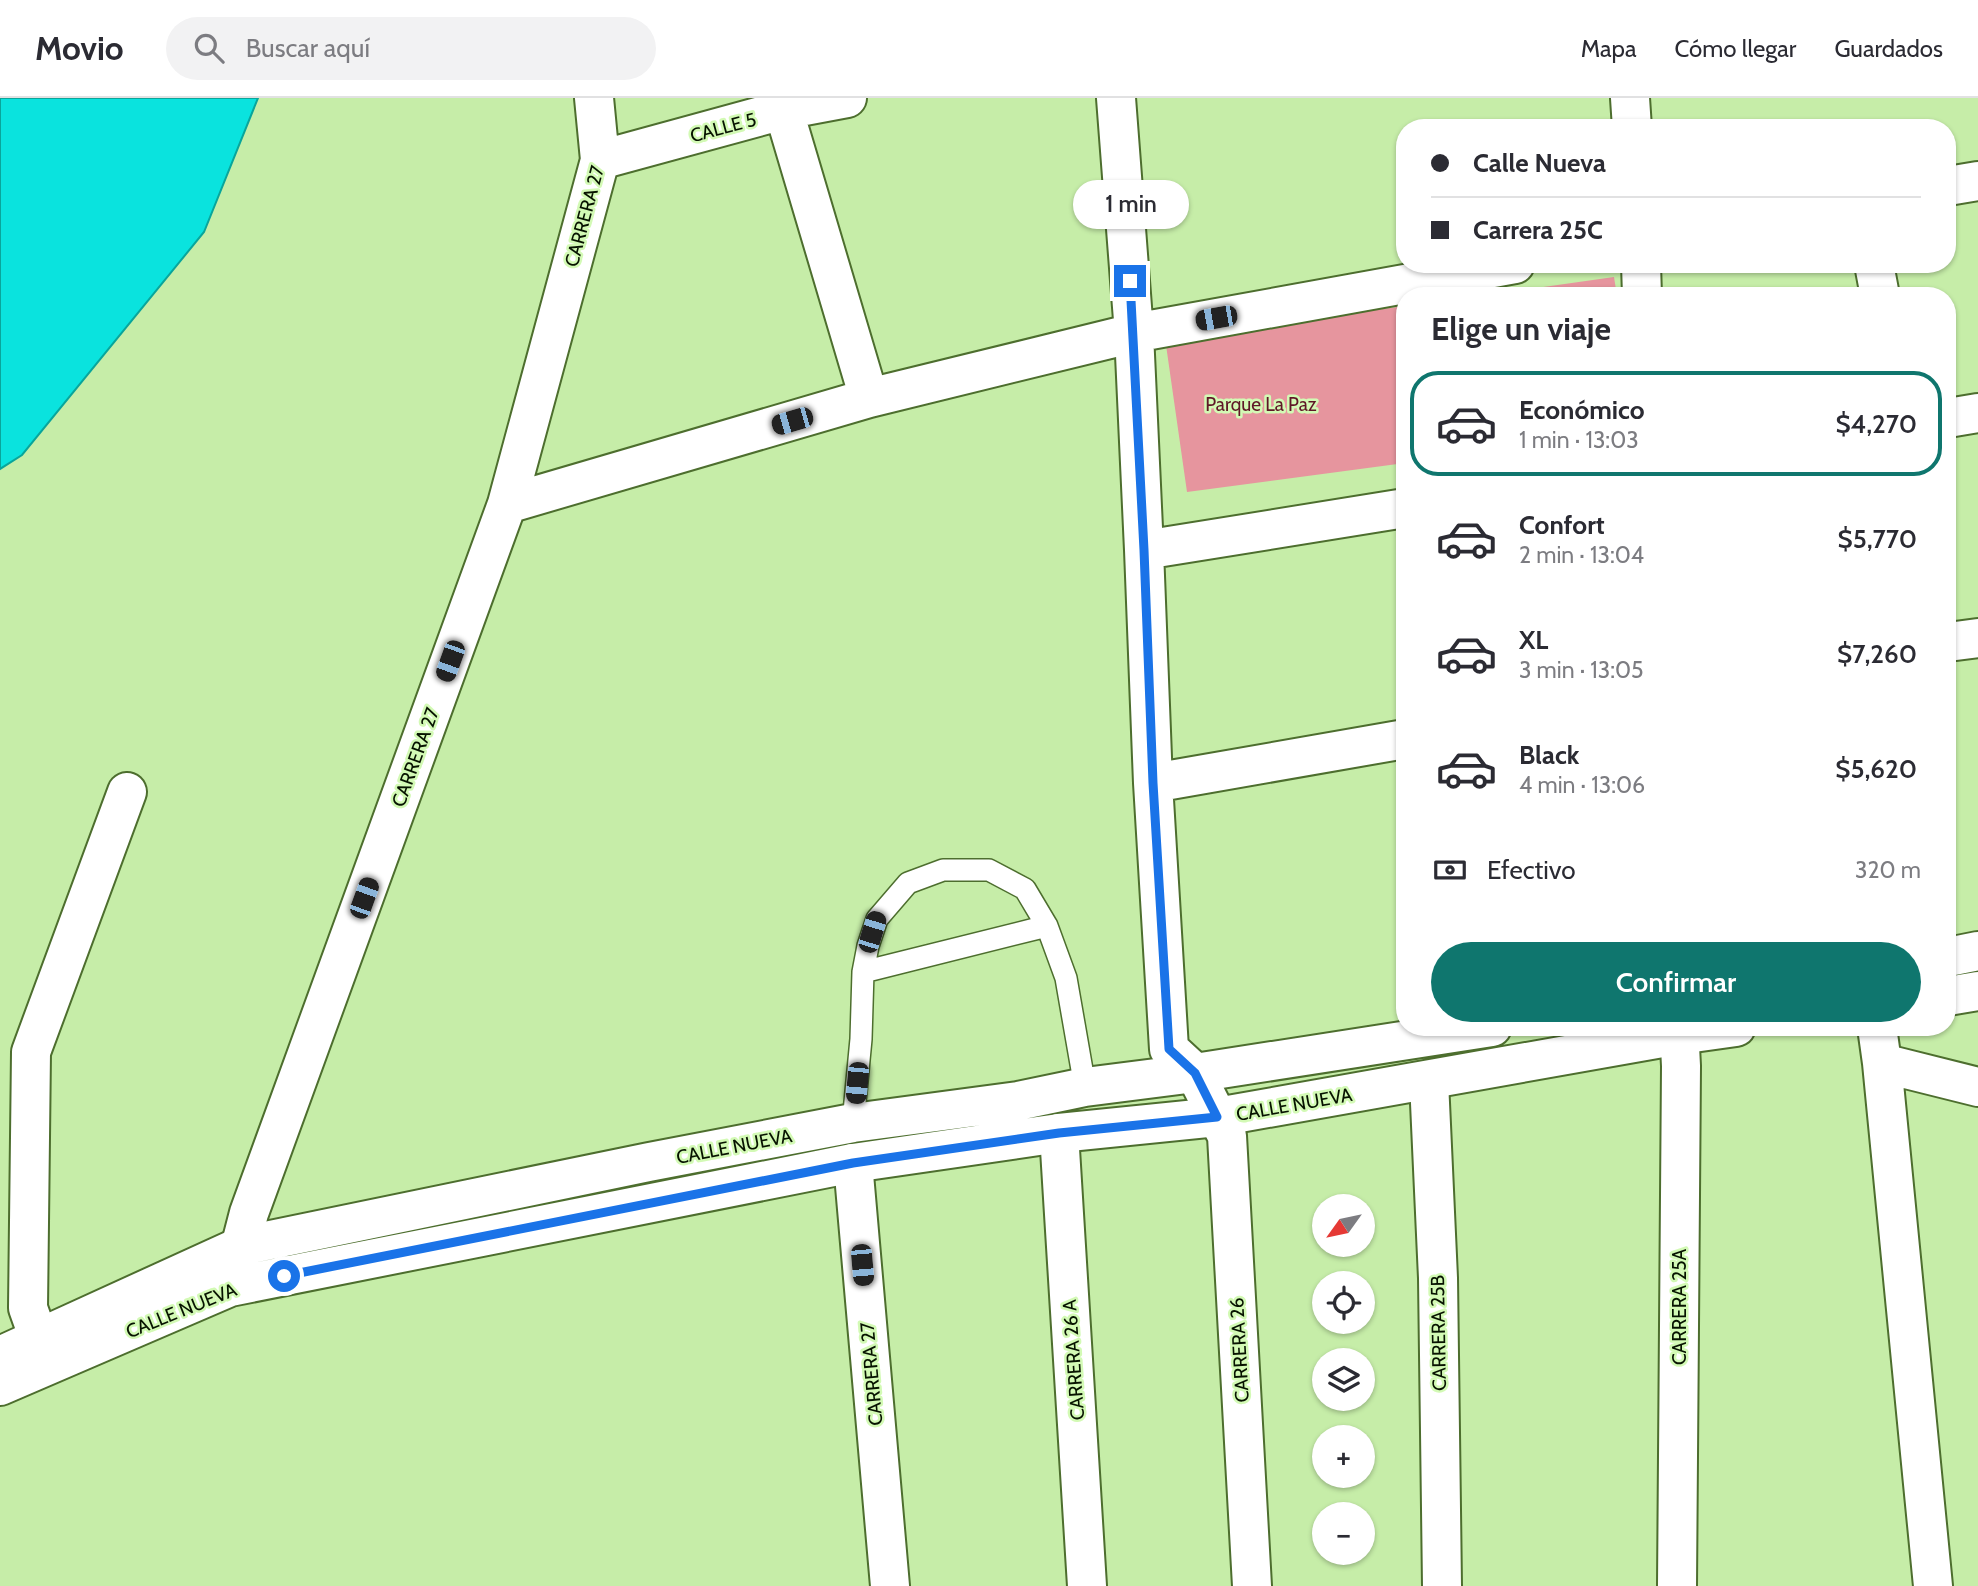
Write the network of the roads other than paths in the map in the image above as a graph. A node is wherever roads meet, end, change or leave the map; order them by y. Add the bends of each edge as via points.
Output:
1 (594, 98) edge
2 (847, 98) edge
3 (1116, 98) edge
4 (1630, 98) edge
5 (781, 104) edge
6 (1631, 119) edge
7 (600, 160) junction
8 (1978, 181) edge
9 (1956, 185) edge
10 (1465, 273) edge
11 (1134, 333) junction
12 (869, 398) junction
13 (1978, 413) edge
14 (1956, 417) edge
15 (507, 504) junction
16 (1396, 509) edge
17 (1144, 550) junction
18 (1978, 638) edge
19 (1956, 641) edge
20 (1396, 741) edge
21 (1153, 783) junction
22 (127, 792) dead end
23 (1047, 926) junction
24 (1978, 951) edge
25 (1956, 955) edge
26 (863, 972) junction
27 (1978, 991) edge
28 (1956, 995) edge
29 (1434, 1036) edge
30 (1654, 1036) edge
31 (1679, 1036) edge
32 (1879, 1045) edge
33 (15, 1059) edge
34 (1195, 1073) junction
35 (1429, 1081) junction
36 (1086, 1087) junction
37 (1978, 1087) edge
38 (1217, 1117) junction
39 (853, 1123) junction
40 (1059, 1133) junction
41 (853, 1163) junction
42 (241, 1246) junction
43 (230, 1287) junction
44 (39, 1339) junction
45 (0, 1356) edge
46 (0, 1386) edge
47 (890, 1586) edge
48 (1087, 1586) edge
49 (1252, 1586) edge
50 (1442, 1586) edge
51 (1677, 1586) edge
52 (1933, 1586) edge

1 - 7 street, CARRERA 27
2 - 5 street, CALLE 5
3 - 11 street
4 - 6 street
5 - 7 street, CALLE 5
5 - 12 street
7 - 15 street, CARRERA 27
8 - 9 street
10 - 11 street
11 - 12 street
11 - 17 street
12 - 15 street
13 - 14 street
15 - 42 street, CARRERA 27 via 249,1213
16 - 17 street
17 - 21 street
18 - 19 street
20 - 21 street
21 - 34 street via 1169,1049
22 - 33 street
23 - 26 lane
23 - 26 lane via 1025,889 989,870 943,870 908,883 892,899 877,919
23 - 36 lane via 1066,978
24 - 25 street
26 - 39 lane
27 - 28 street
29 - 34 street, CALLE NUEVA
30 - 35 street, CALLE NUEVA
31 - 51 street, CARRERA 25A
32 - 37 street
32 - 52 street
33 - 44 street via 28,1308
34 - 36 street, CALLE NUEVA
34 - 38 street, CARRERA 26
35 - 38 street, CALLE NUEVA
35 - 50 street, CARRERA 25B via 1438,1278
36 - 39 street, CALLE NUEVA
38 - 40 street, CALLE NUEVA
38 - 49 street, CARRERA 26 via 1227,1136
39 - 42 street, CALLE NUEVA
40 - 41 street, CALLE NUEVA
40 - 48 street, CARRERA 26 A
41 - 43 street, CALLE NUEVA
41 - 47 street, CARRERA 27
42 - 43 street, CARRERA 27
42 - 44 street, CALLE NUEVA
43 - 46 street, CALLE NUEVA
44 - 45 street, CALLE NUEVA

